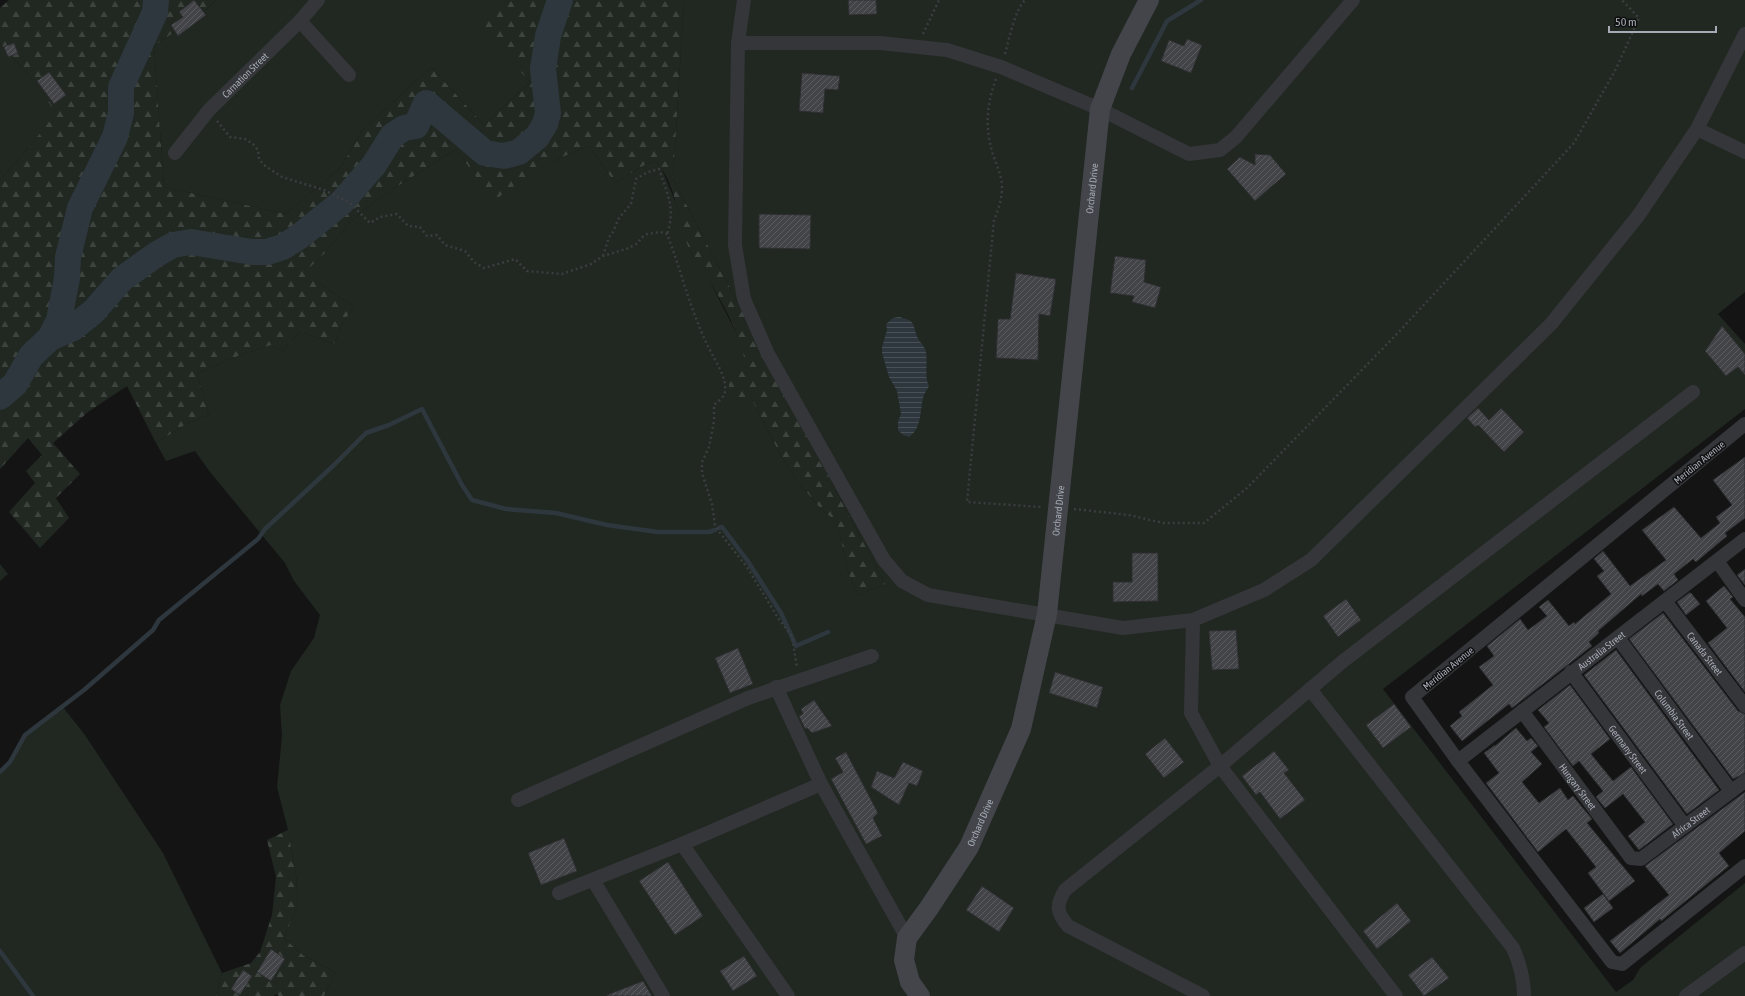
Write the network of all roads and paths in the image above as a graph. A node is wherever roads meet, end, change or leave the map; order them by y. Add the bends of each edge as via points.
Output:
1 (318, 0) edge
2 (744, 0) edge
3 (939, 0) edge
4 (1025, 0) edge
5 (1149, 0) edge
6 (1353, 0) edge
7 (1622, 0) edge
8 (300, 21) junction
9 (1745, 34) edge
10 (738, 43) junction
11 (917, 47) junction
12 (1001, 67) junction
13 (349, 75) dead end
14 (1100, 109) junction
15 (209, 110) junction
16 (1697, 129) junction
17 (1745, 152) edge
18 (175, 153) dead end
19 (668, 234) junction
20 (603, 256) junction
21 (1693, 392) dead end
22 (1745, 424) edge
23 (1058, 508) junction
24 (1745, 539) edge
25 (1717, 561) junction
26 (1745, 600) edge
27 (1665, 601) junction
28 (1047, 614) junction
29 (1193, 620) junction
30 (1618, 638) junction
31 (872, 656) dead end
32 (1571, 672) junction
33 (798, 681) junction
34 (776, 688) junction
35 (1310, 689) junction
36 (1745, 706) edge
37 (1522, 711) junction
38 (1458, 761) junction
39 (1220, 766) junction
40 (1745, 782) edge
41 (821, 784) junction
42 (1731, 791) junction
43 (518, 800) dead end
44 (1685, 826) junction
45 (682, 844) junction
46 (1635, 859) joint
47 (1745, 866) edge
48 (593, 880) junction
49 (559, 893) dead end
50 (907, 938) junction
51 (1745, 953) edge
52 (663, 996) edge
53 (788, 996) edge
54 (920, 996) edge
55 (1203, 996) edge
56 (1396, 996) edge
57 (1524, 996) edge
58 (1686, 996) edge

1 - 8 street, Carnation Street
2 - 10 street
3 - 11 path
4 - 12 path
5 - 14 street, Orchard Drive via 1121,54
6 - 14 street via 1236,137 1220,150 1189,154
7 - 23 path via 1639,18 1616,69 1574,143 1394,337 1247,488 1204,523 1163,523 1129,515
8 - 13 street
8 - 15 street, Carnation Street
9 - 16 street
10 - 11 street via 880,43
10 - 28 street via 735,245 744,299 768,354 884,560 902,581 928,594
11 - 12 street via 947,50
12 - 14 street
12 - 23 path via 989,98 987,119 993,153 1000,172 1001,202 994,220 967,502
14 - 23 street, Orchard Drive
15 - 18 street, Carnation Street
15 - 20 path via 230,137 245,139 253,144 264,165 282,177 324,190 349,202 370,223 380,216 397,214 408,226 420,227 427,236 437,235 445,245 465,251 474,262 484,268 515,260 526,271 562,274 591,264
16 - 17 street
16 - 29 street via 1638,216 1551,324 1310,560 1264,590
19 - 20 path via 647,234 629,248
19 - 20 path via 672,221 670,204 659,169 636,179 631,204 609,236
19 - 33 path via 697,320 722,374 726,390 724,396 714,404 709,447 702,462 702,473 712,504 715,525 747,567 792,636
21 - 35 street via 1348,657
22 - 38 street, Meridian Avenue via 1412,697
23 - 28 street, Orchard Drive
24 - 25 street, Australia Street
25 - 26 street
25 - 27 street, Australia Street
27 - 30 street, Australia Street
27 - 36 street, Canada Street
28 - 29 street via 1123,628
28 - 50 street, Orchard Drive via 1021,729 969,847
29 - 39 street via 1191,713
30 - 32 street, Australia Street
30 - 42 street, Columbia Street
31 - 33 street
32 - 37 street, Australia Street
32 - 44 street, Germany Street
33 - 34 street
34 - 41 street
34 - 43 street
35 - 39 street
35 - 57 street via 1513,948 1520,965
37 - 38 street, Australia Street
37 - 46 street, Hungary Street via 1631,858
38 - 47 street, Meridian Avenue via 1612,962 1617,964 1622,964
39 - 55 street via 1065,890 1058,909 1060,918 1068,926
39 - 56 street
40 - 42 street, Africa Street
41 - 45 street
41 - 50 street
42 - 44 street, Africa Street
44 - 46 street, Africa Street via 1641,859
45 - 48 street
45 - 53 street
48 - 49 street
48 - 52 street
50 - 54 street, Orchard Drive via 904,960 910,982
51 - 58 street

